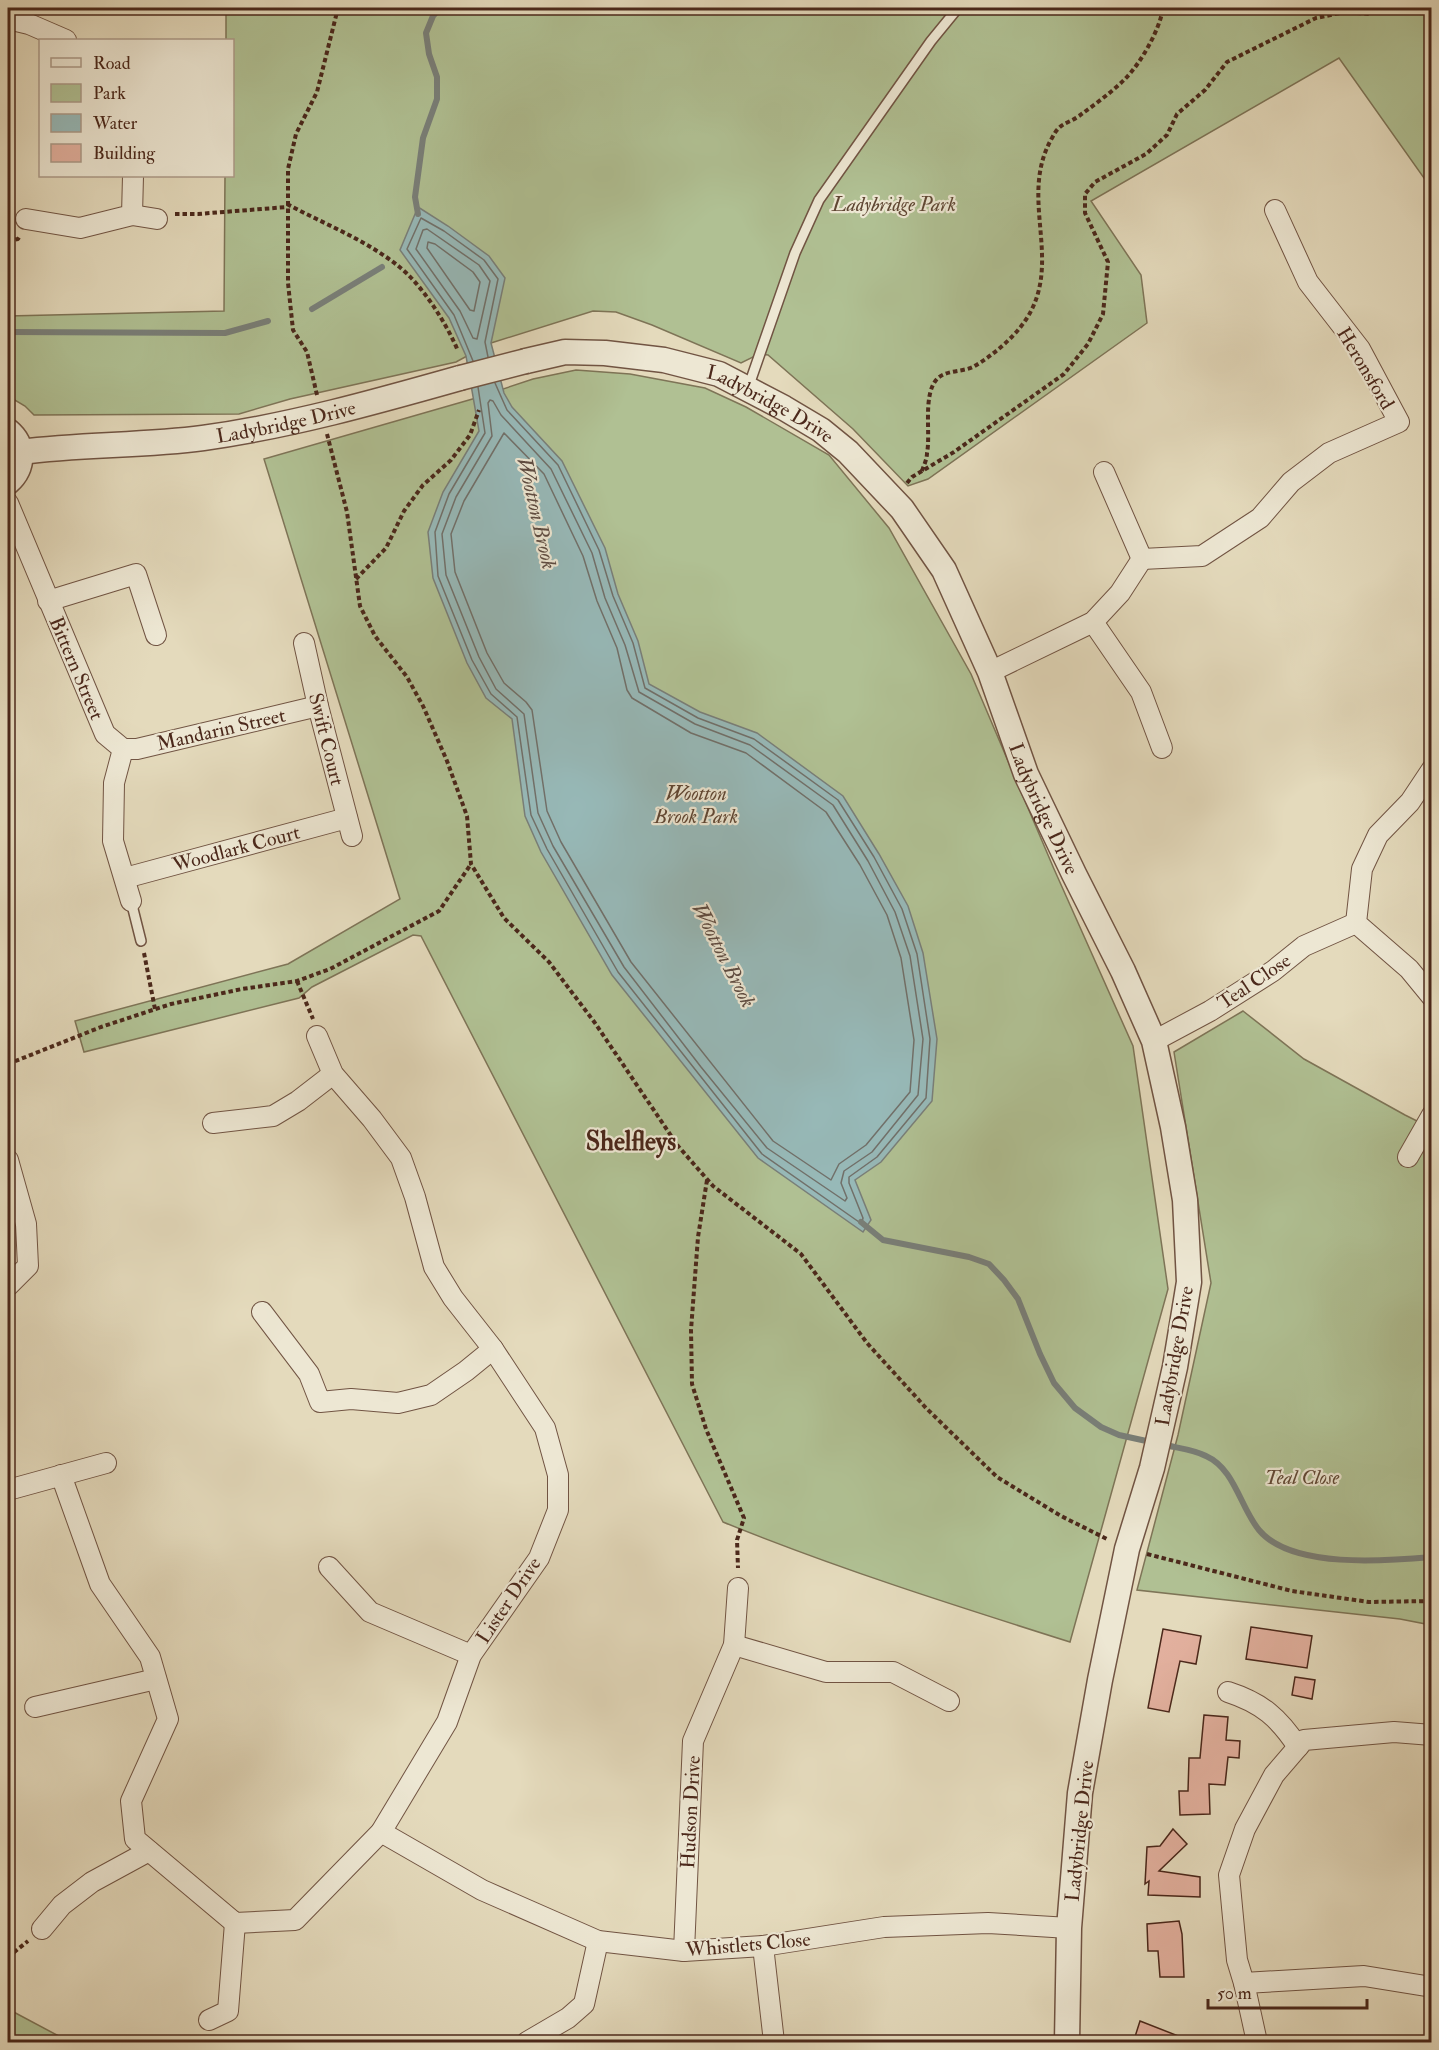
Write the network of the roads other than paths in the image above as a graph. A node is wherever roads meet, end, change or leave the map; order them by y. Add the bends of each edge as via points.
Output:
1 (958, 8) edge
2 (8, 19) edge
3 (64, 39) edge
4 (133, 177) edge
5 (1275, 210) dead end
6 (132, 215) junction
7 (26, 219) dead end
8 (158, 219) road end
9 (748, 389) junction
10 (8, 431) edge
11 (21, 452) junction
12 (1104, 472) dead end
13 (8, 482) edge
14 (8, 502) edge
15 (1142, 559) junction
16 (48, 601) junction
17 (1093, 622) junction
18 (156, 635) dead end
19 (304, 643) dead end
20 (990, 672) junction
21 (318, 706) junction
22 (1162, 748) dead end
23 (123, 749) junction
24 (1431, 769) edge
25 (349, 827) joint
26 (125, 879) junction
27 (131, 901) joint
28 (1356, 923) junction
29 (141, 941) road end
30 (1431, 997) edge
31 (317, 1036) road end
32 (1154, 1041) junction
33 (333, 1074) junction
34 (1431, 1115) edge
35 (213, 1123) dead end
36 (1408, 1157) dead end
37 (8, 1160) edge
38 (8, 1286) edge
39 (262, 1312) dead end
40 (493, 1348) junction
41 (106, 1463) dead end
42 (62, 1475) junction
43 (8, 1490) edge
44 (329, 1568) dead end
45 (738, 1588) road end
46 (734, 1646) junction
47 (471, 1655) junction
48 (156, 1679) junction
49 (1228, 1692) dead end
50 (949, 1701) dead end
51 (35, 1707) dead end
52 (1431, 1735) edge
53 (1298, 1747) junction
54 (381, 1832) junction
55 (149, 1851) junction
56 (235, 1923) junction
57 (1069, 1928) junction
58 (42, 1929) road end
59 (598, 1941) junction
60 (763, 1946) junction
61 (684, 1951) junction
62 (1244, 1983) junction
63 (1431, 1987) edge
64 (208, 2020) dead end
65 (527, 2043) edge
66 (774, 2043) edge
67 (1067, 2043) edge
68 (1257, 2043) edge

1 - 9 lane via 819,200 795,253
2 - 3 street
4 - 6 street
5 - 15 street, Heronsford via 1308,282 1360,349 1399,422 1329,453 1291,482 1260,518 1202,556
6 - 7 street via 80,228
6 - 8 street
9 - 11 street, Ladybridge Drive, bridge via 718,374 664,360 566,352 274,426 201,438
9 - 20 street, Ladybridge Drive via 821,430 848,452 902,509 944,570
10 - 11 street via 18,441
11 - 13 street via 15,474
12 - 15 street
14 - 16 street, Bittern Street
15 - 17 street
16 - 18 street via 136,574
16 - 23 street, Bittern Street via 105,734
17 - 20 street
17 - 22 street via 1141,692
19 - 21 street, Swift Court
20 - 32 street, Ladybridge Drive via 1026,774
21 - 23 street, Mandarin Street via 137,749
21 - 25 street, Swift Court
23 - 26 street via 114,783 113,841
24 - 28 street via 1410,802 1378,835 1362,869
25 - 26 street, Woodlark Court
26 - 27 street
27 - 29 lane
28 - 30 street via 1409,969
28 - 32 street, Teal Close via 1304,946 1210,1011
31 - 33 street, Lister Drive
32 - 57 street, Ladybridge Drive via 1185,1200 1189,1282 1162,1426 1127,1549 1100,1680 1080,1793
33 - 35 street via 273,1116
33 - 40 street, Lister Drive via 401,1158 434,1267
34 - 36 street
37 - 38 street via 26,1224 28,1266
39 - 40 street via 309,1374 320,1402 351,1399 398,1403 431,1395
40 - 47 street, Lister Drive via 545,1428 558,1475 558,1510 539,1558
41 - 42 street
42 - 43 street
42 - 48 street via 100,1584 150,1657
44 - 47 street, Lister Drive via 370,1612
45 - 46 street, Hudson Drive
46 - 50 street via 826,1672 893,1672
46 - 61 street, Hudson Drive via 693,1742
47 - 54 street, Lister Drive via 447,1722
48 - 51 street
48 - 55 street via 168,1719 131,1801 135,1839
49 - 53 street via 1248,1699 1280,1721
52 - 53 street via 1394,1732 1304,1740
53 - 62 street via 1274,1775 1245,1829 1229,1875 1235,1951
54 - 56 street, Lister Drive via 295,1920
54 - 59 street, Whistlets Close via 482,1890
55 - 56 street
55 - 58 street via 92,1882 62,1905
56 - 64 street via 228,2011
57 - 60 street, Whistlets Close via 988,1923 884,1927
57 - 67 street, Ladybridge Drive
59 - 61 street, Whistlets Close
59 - 65 street via 584,2004
60 - 61 street, Whistlets Close
60 - 66 street
62 - 63 street via 1364,1976
62 - 68 street

